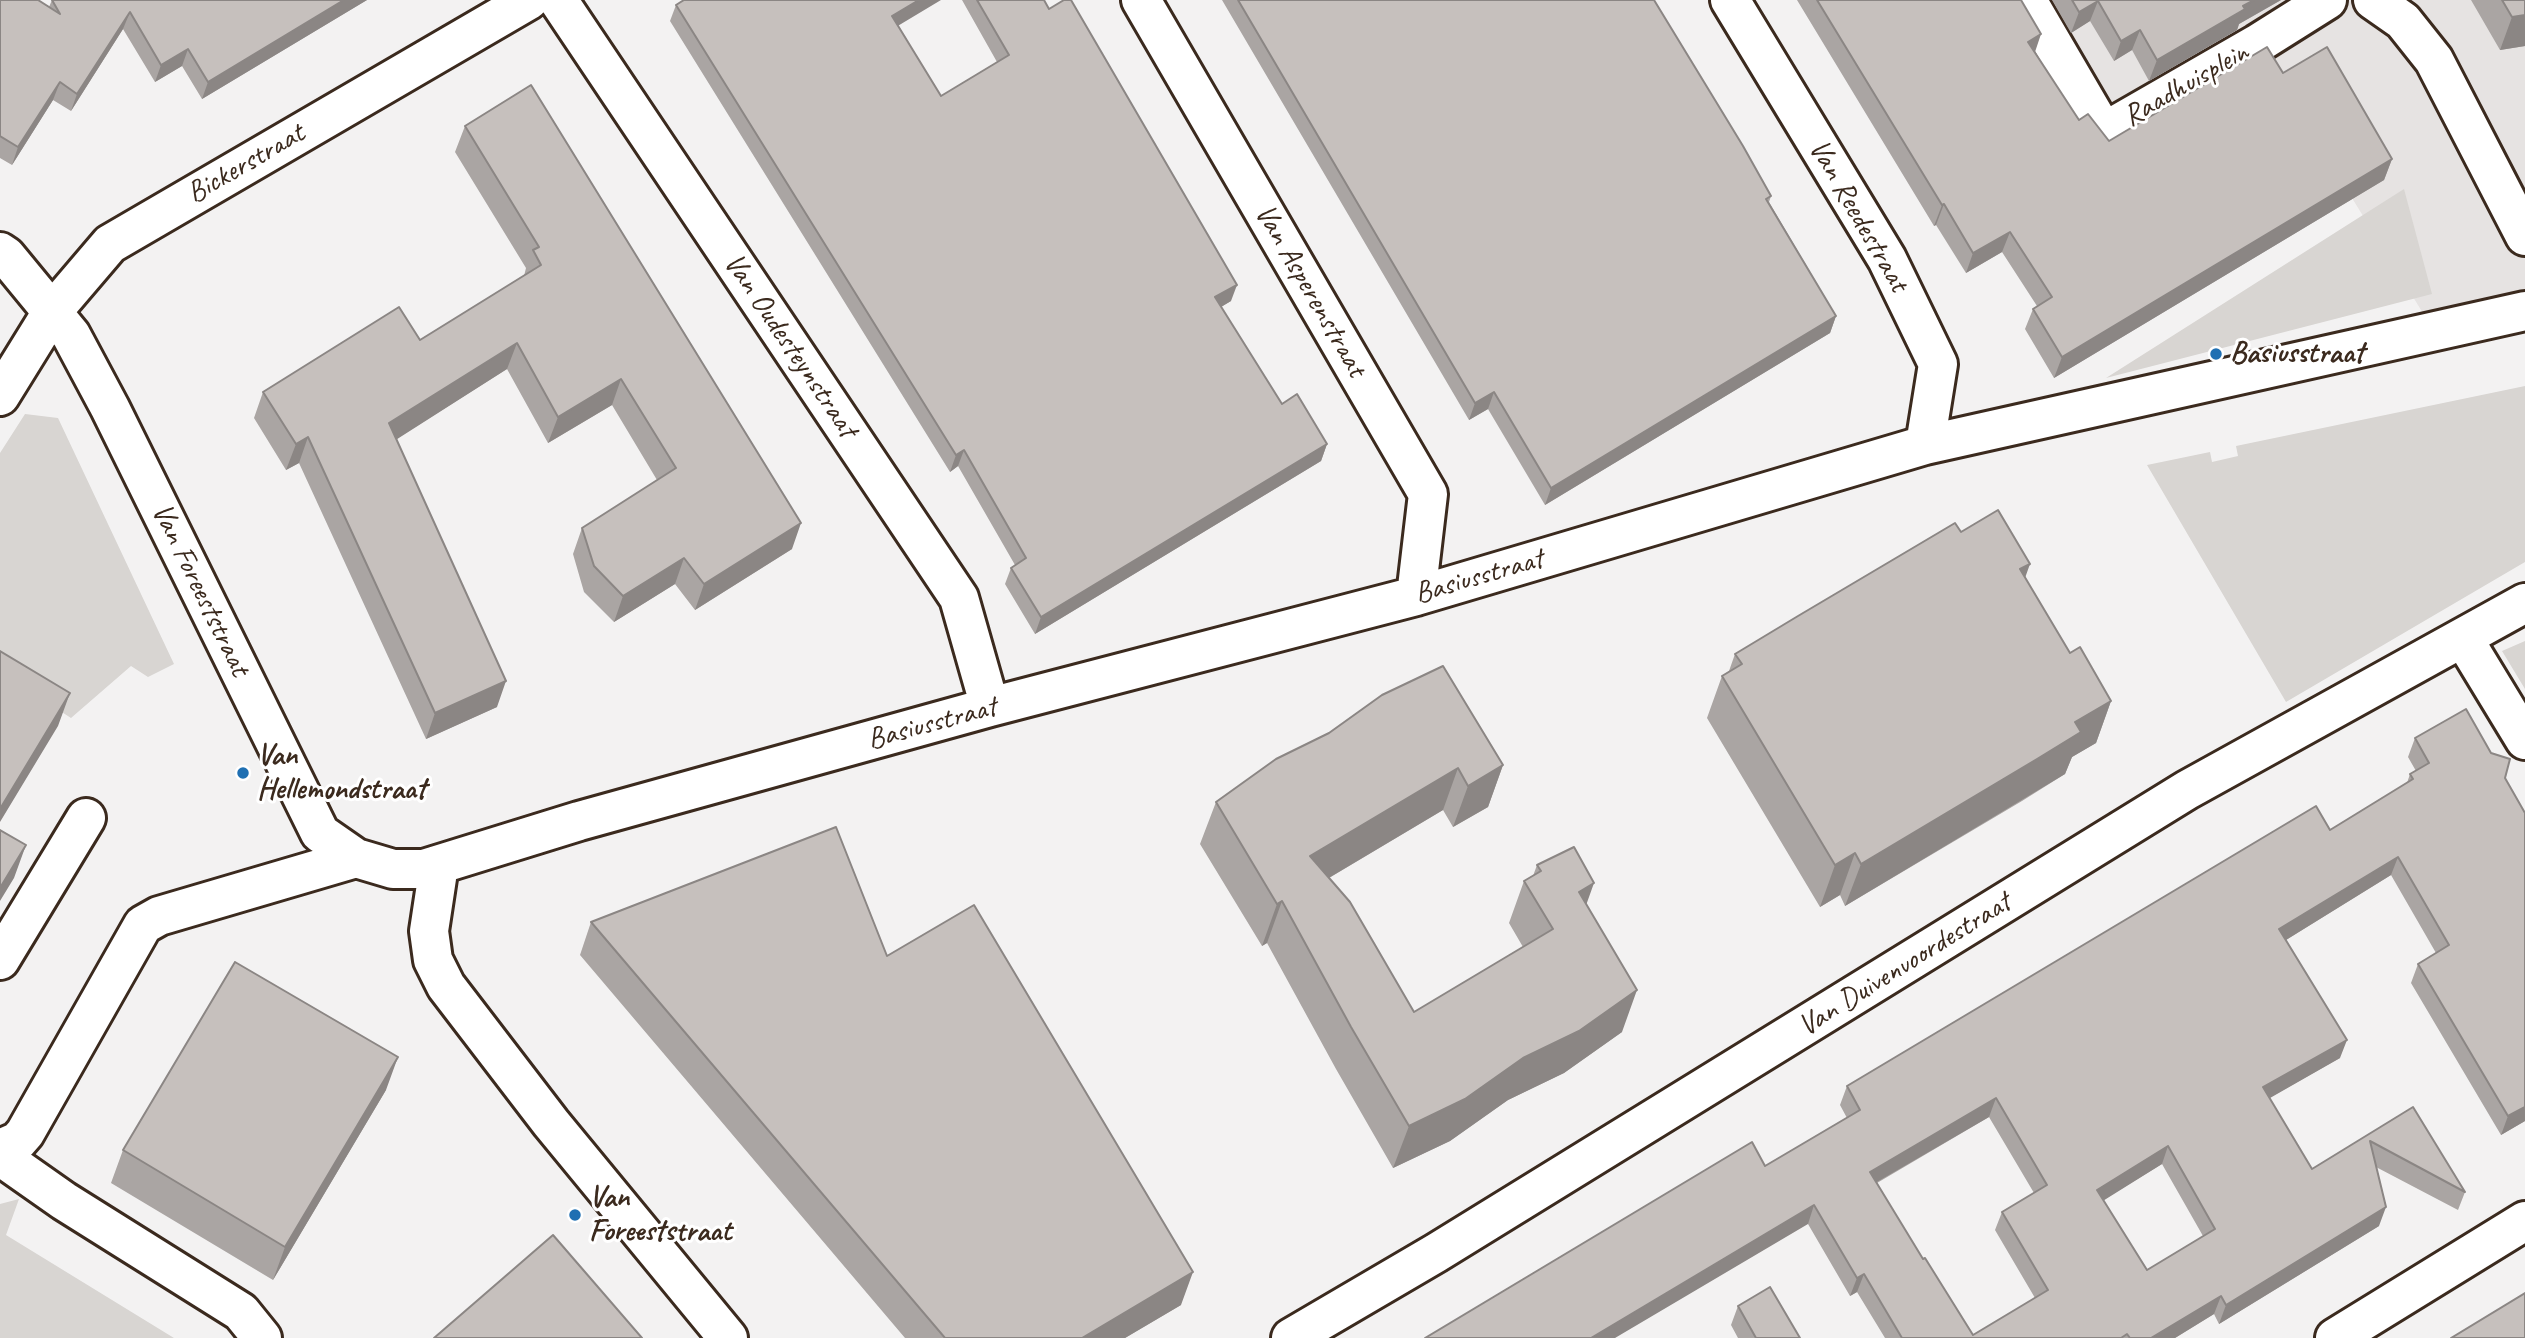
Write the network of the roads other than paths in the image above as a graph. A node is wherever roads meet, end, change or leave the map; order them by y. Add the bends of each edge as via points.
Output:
1 (529, 0) edge
2 (558, 0) edge
3 (1141, 0) edge
4 (1730, 0) edge
5 (2027, 0) edge
6 (2327, 0) edge
7 (2373, 0) edge
8 (2525, 236) edge
9 (0, 252) edge
10 (2525, 311) edge
11 (52, 312) junction
12 (0, 396) edge
13 (1925, 445) junction
14 (1416, 596) junction
15 (2525, 603) edge
16 (2463, 638) junction
17 (990, 707) junction
18 (2525, 740) edge
19 (86, 818) dead end
20 (356, 858) junction
21 (439, 864) junction
22 (0, 960) edge
23 (0, 1149) edge
24 (0, 1156) edge
25 (2525, 1221) edge
26 (262, 1338) edge
27 (728, 1338) edge
28 (1291, 1338) edge
29 (2335, 1338) edge

1 - 11 street, Bickerstraat via 110,244
2 - 17 street, Van Oudesteynstraat via 959,598
3 - 14 street, Van Asperenstraat via 1428,494
4 - 13 street, Van Reedestraat via 1887,259 1938,364
5 - 6 street, Raadhuisplein via 2104,132
7 - 8 street via 2403,21 2434,60
9 - 11 street
10 - 13 street, Basiusstraat
11 - 12 street, Bickerstraat
11 - 20 street, Van Foreeststraat via 71,335 110,408 320,833
13 - 14 street, Basiusstraat
14 - 17 street, Basiusstraat
15 - 16 street, Van Duivenvoordestraat
16 - 18 street
16 - 28 street, Van Duivenvoordestraat via 2187,790
17 - 21 street, Basiusstraat
19 - 22 street
20 - 21 street, Van Foreeststraat via 393,869
20 - 23 street via 159,916 143,925 25,1133
21 - 27 street via 429,931 433,960 446,986 551,1123
24 - 26 street via 241,1312
25 - 29 street

